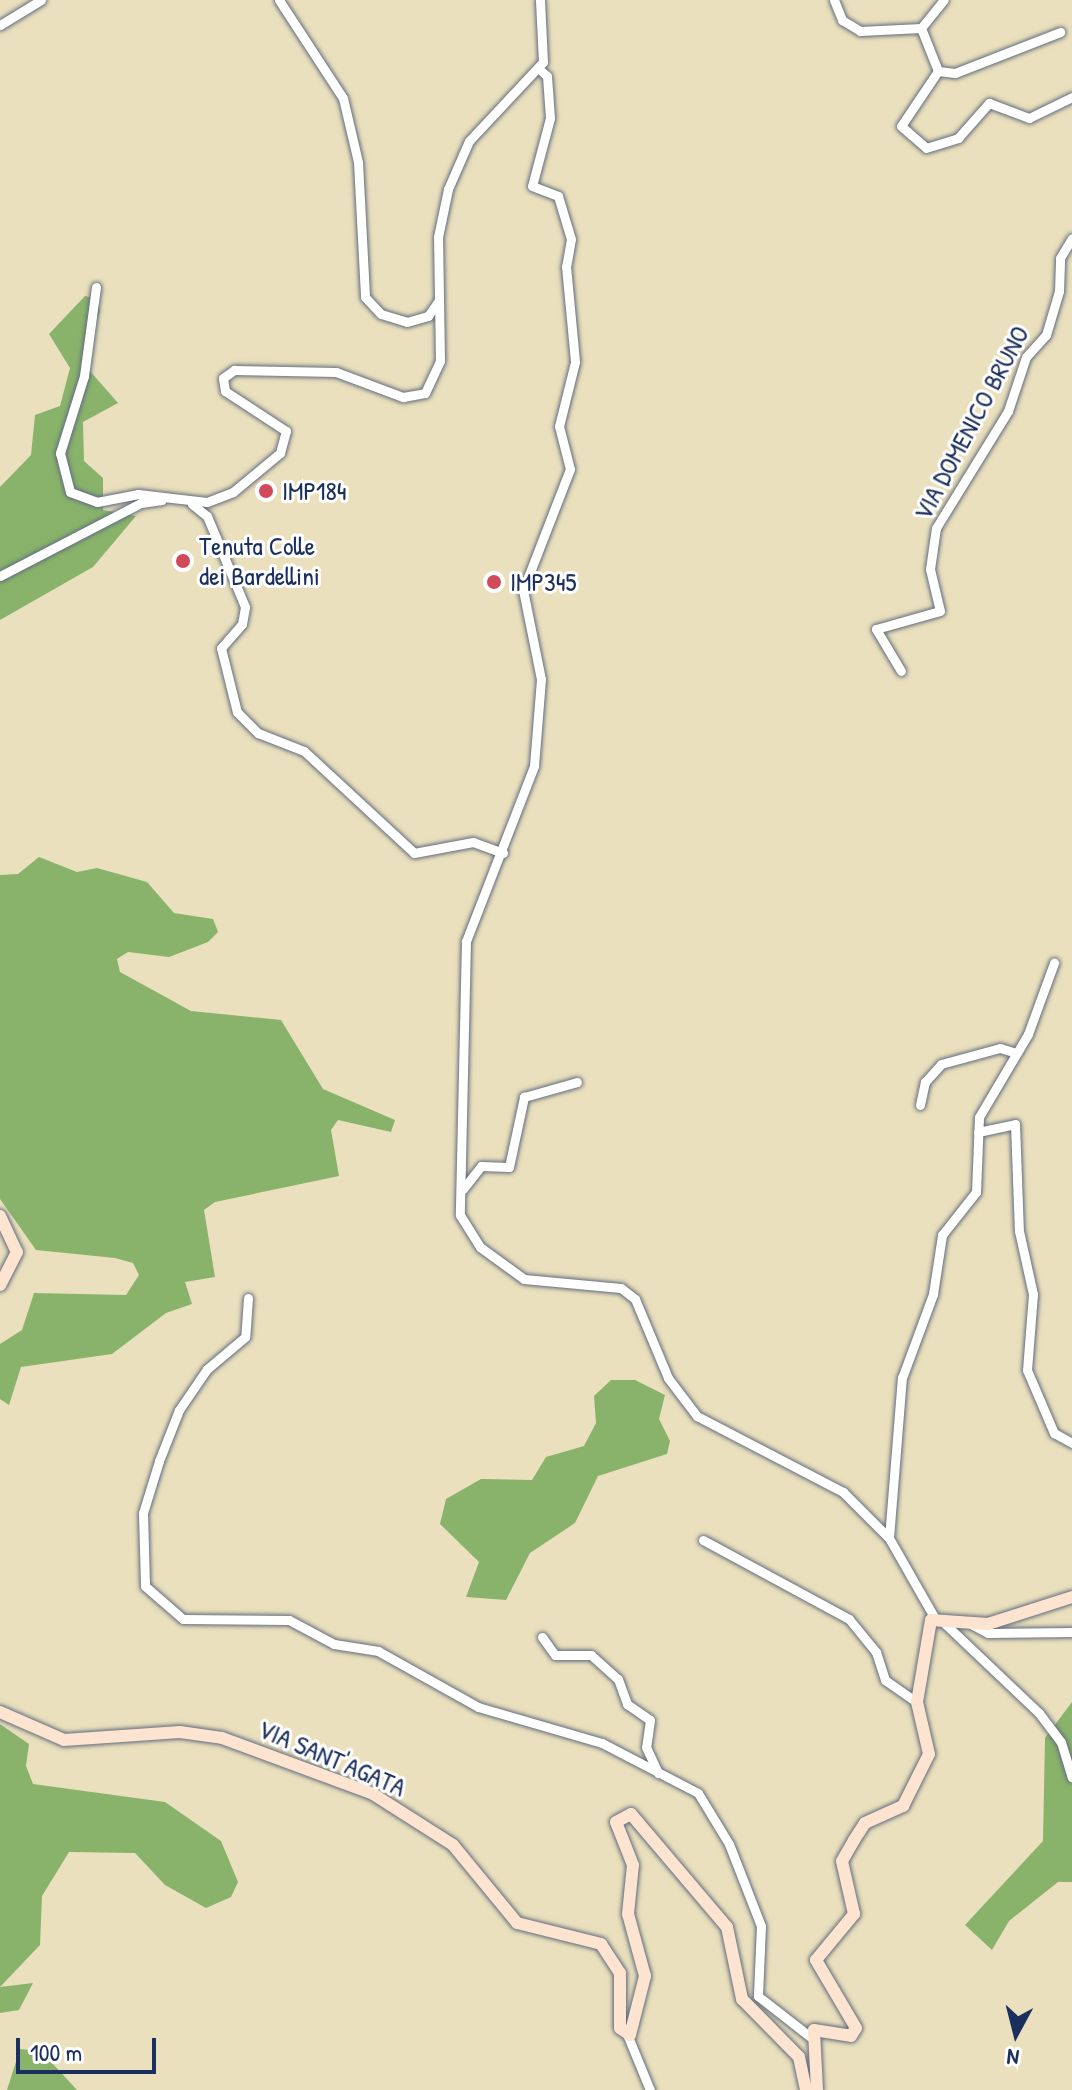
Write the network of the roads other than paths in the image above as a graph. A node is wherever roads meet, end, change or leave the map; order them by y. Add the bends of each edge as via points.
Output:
1 (41, 0) edge
2 (279, 0) edge
3 (540, 0) edge
4 (834, 0) edge
5 (944, 0) edge
6 (0, 25) edge
7 (921, 28) junction
8 (1060, 32) dead end
9 (538, 68) junction
10 (938, 71) junction
11 (1072, 97) edge
12 (1072, 238) edge
13 (96, 287) dead end
14 (440, 297) junction
15 (169, 499) junction
16 (192, 504) junction
17 (0, 576) edge
18 (901, 671) dead end
19 (503, 853) junction
20 (1054, 963) dead end
21 (1016, 1053) junction
22 (577, 1082) dead end
23 (920, 1105) dead end
24 (978, 1132) junction
25 (463, 1189) junction
26 (0, 1216) edge
27 (0, 1285) edge
28 (248, 1298) dead end
29 (1072, 1443) edge
30 (889, 1538) junction
31 (703, 1540) dead end
32 (1072, 1597) edge
33 (936, 1617) junction
34 (971, 1624) junction
35 (1072, 1632) edge
36 (542, 1637) dead end
37 (917, 1702) junction
38 (0, 1712) edge
39 (658, 1773) junction
40 (1072, 1777) edge
41 (627, 2034) junction
42 (813, 2039) junction
43 (650, 2090) edge
44 (806, 2090) edge
45 (817, 2090) edge

1 - 6 street
2 - 14 street via 343,98 358,162 365,297 393,320 415,322
3 - 9 street via 546,46
4 - 7 street via 842,20 860,31
5 - 7 street
7 - 10 street
8 - 10 street via 955,73
9 - 14 street via 478,130 460,162 438,237
9 - 19 street via 547,76 550,118 532,186 558,196 571,239 566,275 575,362 559,419 570,469 523,590 541,679 534,766
10 - 11 street via 901,126 926,148 958,138 989,103 1029,118
12 - 18 street, VIA DOMENICO BRUNO via 1060,258 1059,291 1046,335 1026,357 1008,411 936,528 930,569 940,611 876,629
13 - 15 street via 84,376 60,453 63,479 70,492 109,504 138,494
14 - 16 street via 438,375 425,393 403,397 336,372 225,373 225,391 262,410 288,437 280,453 233,492
15 - 16 street
15 - 17 street via 141,503
16 - 19 street via 207,516 245,607 242,624 221,648 237,712 258,733 304,751 414,853 473,842
19 - 25 street via 466,941
20 - 21 street
21 - 23 street via 1000,1048 941,1064 925,1082
21 - 24 street via 985,1101
22 - 25 street via 524,1097 509,1167 481,1166
24 - 29 street via 1015,1124 1019,1231 1033,1294 1027,1370 1054,1433
24 - 30 street via 981,1178 942,1235 933,1294 902,1378
25 - 30 street via 463,1223 498,1265 524,1279 621,1288 635,1299 668,1378 697,1416 843,1492
26 - 27 street via 17,1252
28 - 39 street via 245,1337 207,1369 179,1410 148,1495 144,1573 158,1603 205,1623 304,1624 334,1644 378,1651 418,1669 478,1707 575,1732
30 - 33 street
31 - 37 street via 849,1619 876,1652 885,1680
32 - 34 street
33 - 34 street
33 - 37 street
33 - 40 street via 1039,1713 1061,1742
34 - 35 street via 988,1633
36 - 39 street via 555,1655 591,1655 618,1679 627,1704 650,1720 646,1747
37 - 42 street via 929,1754 903,1806 865,1823 842,1861 854,1914 816,1960 855,2034 822,2028
38 - 41 street, VIA SANT'AGATA via 64,1740 180,1732 222,1738 373,1794 453,1845 517,1923 601,1944 620,1973 620,2028
39 - 42 street via 709,1806 761,1926 758,1996
41 - 43 street, VIA SANT'AGATA
41 - 44 street via 637,2028 645,1976 628,1914 633,1865 616,1822 628,1813 727,1927 742,1999 799,2057
42 - 45 street

